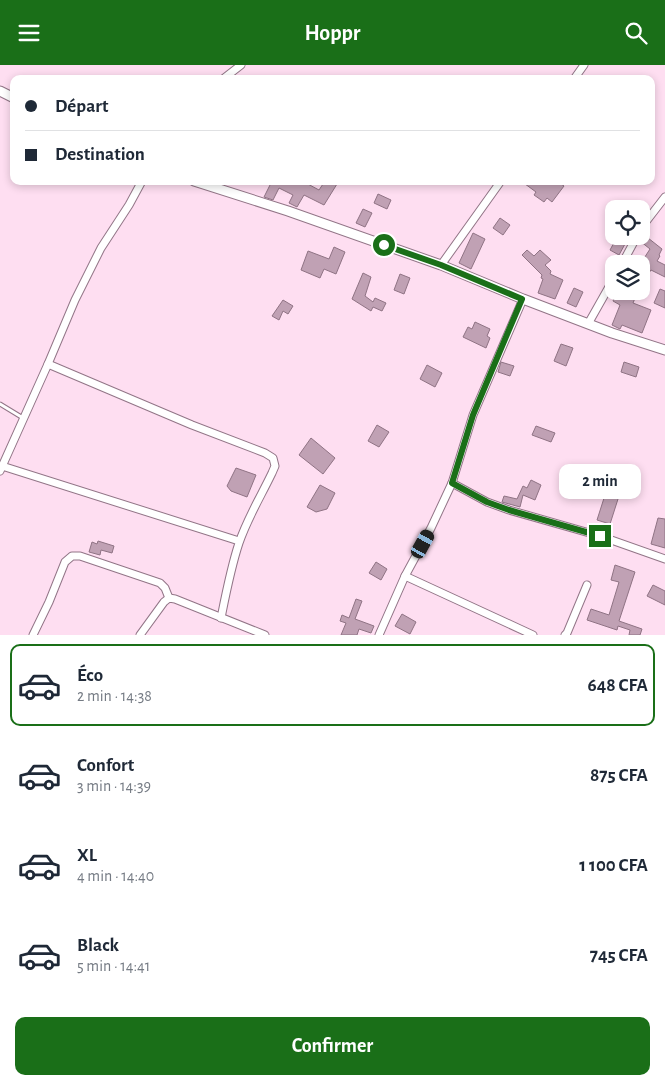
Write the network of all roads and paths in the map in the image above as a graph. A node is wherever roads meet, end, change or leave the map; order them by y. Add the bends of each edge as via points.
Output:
1 (241, 65) edge
2 (228, 75) edge
3 (140, 185) edge
4 (207, 185) edge
5 (498, 185) edge
6 (665, 197) edge
7 (650, 216) edge
8 (441, 265) junction
9 (605, 294) edge
10 (522, 299) junction
11 (588, 324) junction
12 (665, 350) edge
13 (48, 365) junction
14 (0, 404) edge
15 (24, 418) junction
16 (1, 468) edge
17 (452, 483) junction
18 (239, 541) junction
19 (665, 559) edge
20 (406, 576) junction
21 (587, 585) dead end
22 (169, 598) junction
23 (221, 618) junction
24 (256, 634) edge
25 (33, 635) edge
26 (140, 635) edge
27 (265, 635) edge
28 (379, 635) edge
29 (534, 635) edge
30 (565, 635) edge

1 - 2 street
3 - 13 street via 101,248
4 - 8 street
5 - 8 street
6 - 7 street
8 - 10 street
9 - 11 street
10 - 11 street
10 - 17 street via 473,415
11 - 12 street
13 - 15 street
13 - 18 street via 273,459 275,466
14 - 15 lane
15 - 16 street
16 - 18 street
17 - 19 street via 509,510
17 - 20 street
18 - 23 street
20 - 28 street
20 - 29 street
21 - 30 street
22 - 23 street
22 - 25 street via 160,583 72,556 65,562
22 - 26 street
23 - 24 street
24 - 27 street

